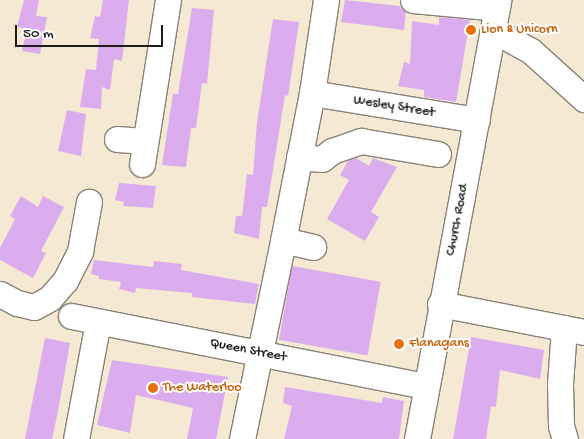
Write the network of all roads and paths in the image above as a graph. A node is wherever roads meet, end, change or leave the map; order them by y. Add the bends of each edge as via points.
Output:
1 (168, 0) edge
2 (326, 0) edge
3 (413, 0) edge
4 (496, 13) edge
5 (312, 93) junction
6 (584, 99) edge
7 (477, 120) junction
8 (117, 139) dead end
9 (438, 154) dead end
10 (299, 157) junction
11 (89, 202) dead end
12 (313, 247) dead end
13 (281, 248) junction
14 (0, 294) edge
15 (440, 304) junction
16 (71, 316) dead end
17 (98, 322) junction
18 (574, 330) edge
19 (257, 353) junction
20 (425, 386) junction
21 (76, 439) edge
22 (242, 439) edge
23 (417, 439) edge
24 (565, 439) edge

1 - 8 street via 143,153
2 - 5 street
3 - 4 street
4 - 6 street via 531,52
4 - 7 street, Church Road
5 - 7 street, Wesley Street
5 - 10 street
7 - 15 street, Church Road
9 - 10 street via 361,141 332,151 322,159
10 - 13 street
11 - 14 street via 80,252 50,298 34,307
12 - 13 street
13 - 19 street
15 - 18 street
15 - 20 street, Church Road
16 - 17 street, Queen Street
17 - 19 street, Queen Street
17 - 21 street
18 - 24 street via 560,384 561,426
19 - 20 street, Queen Street
19 - 22 street
20 - 23 street, Church Road

